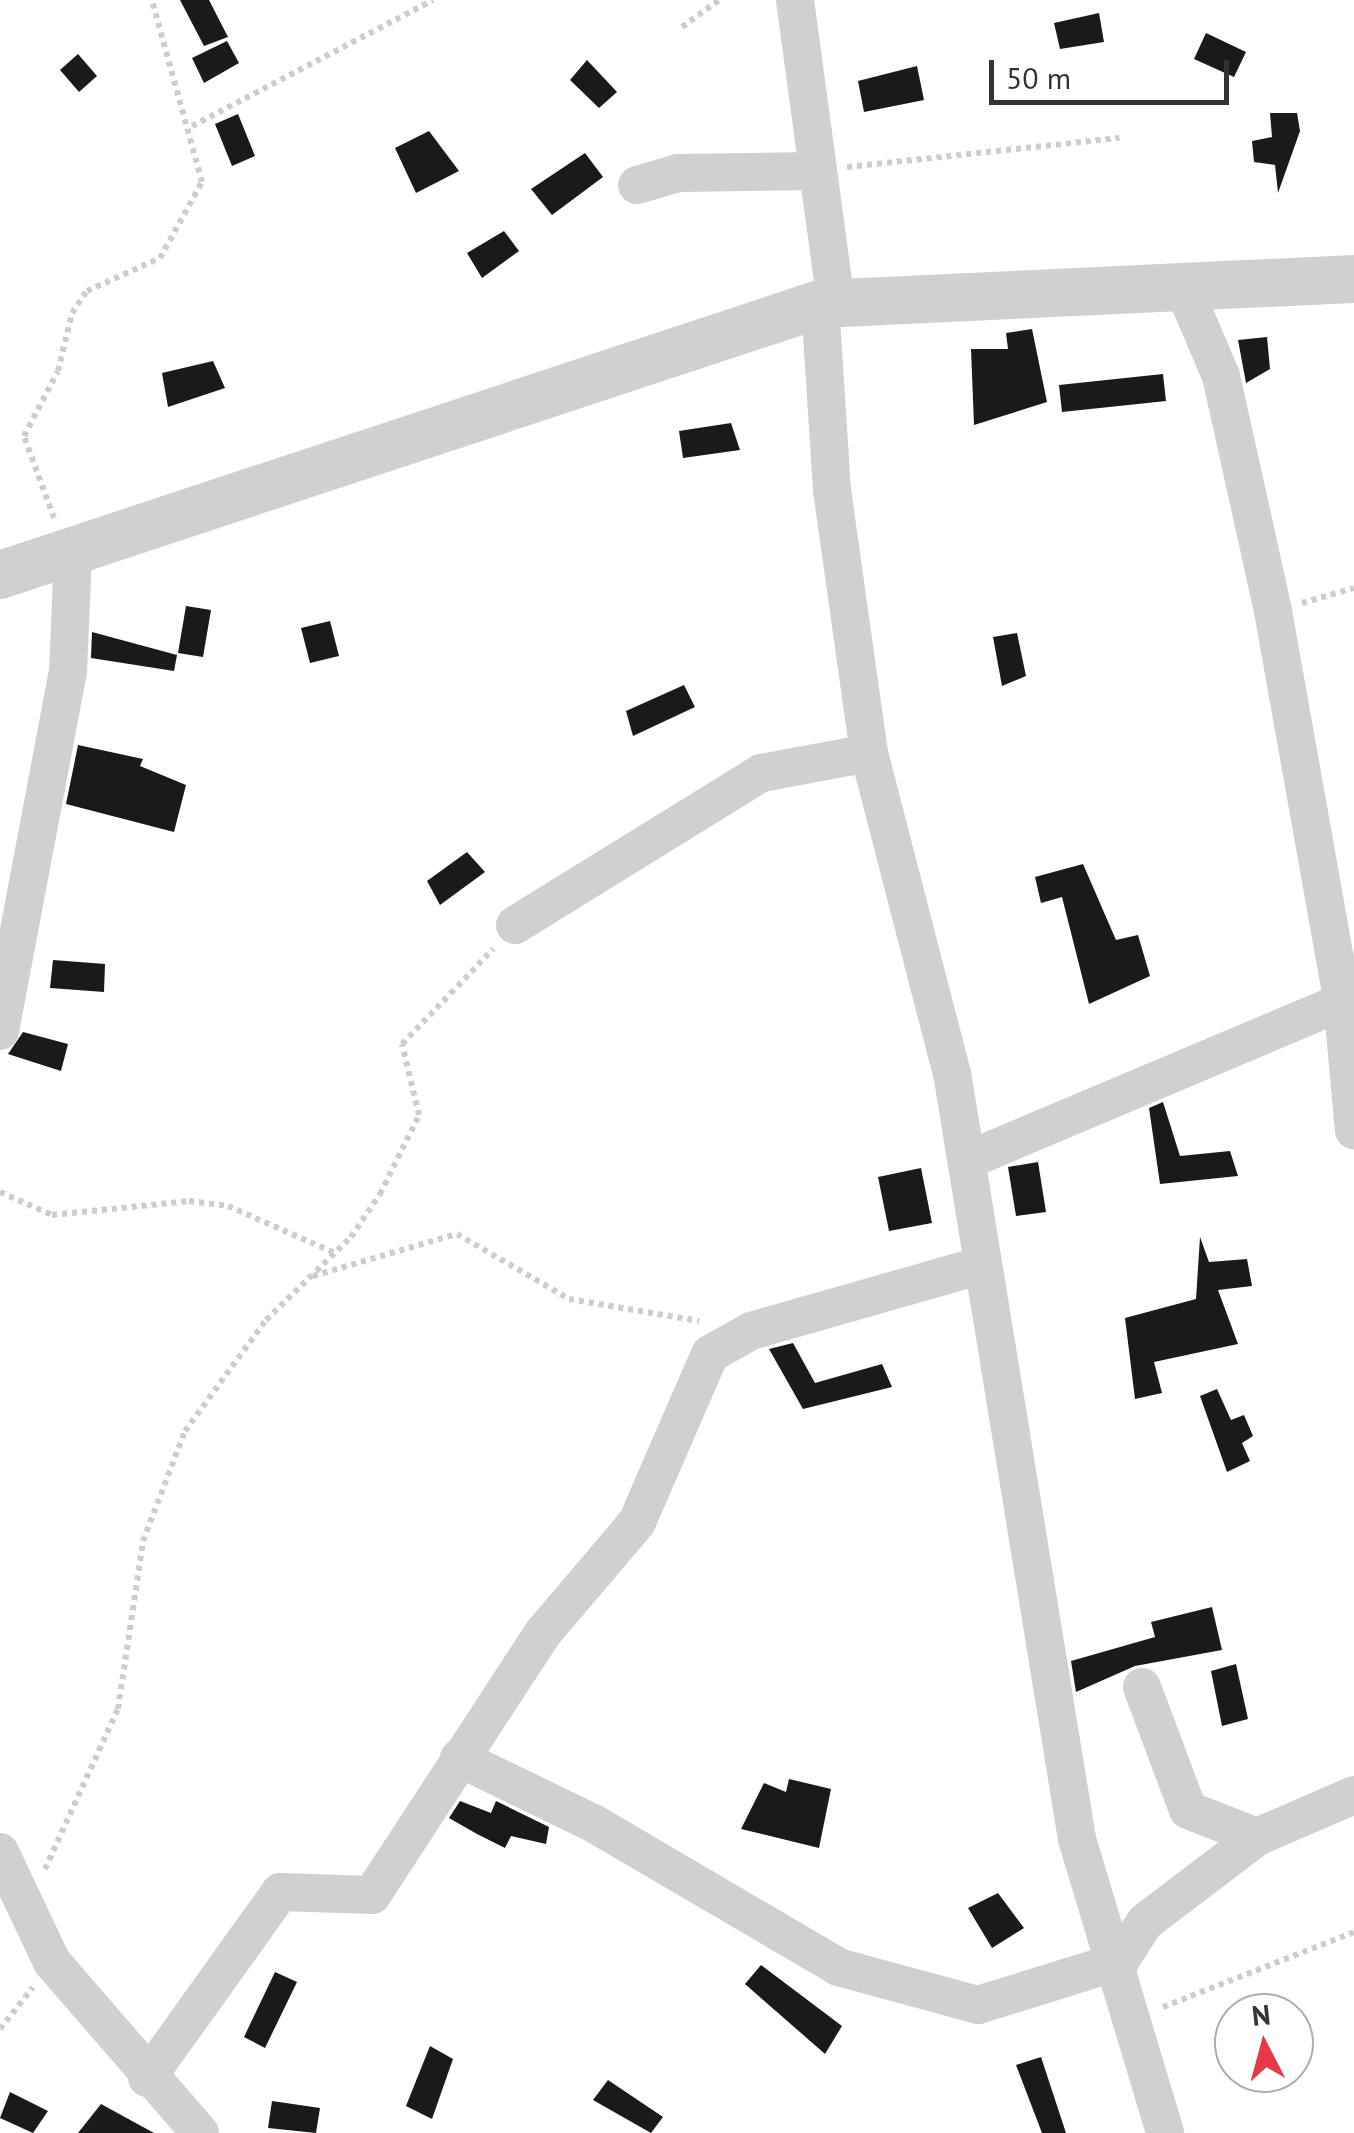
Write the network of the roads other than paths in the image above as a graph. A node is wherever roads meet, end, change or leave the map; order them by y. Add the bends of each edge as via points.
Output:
1 (795, 0) edge
2 (811, 171) junction
3 (637, 185) dead end
4 (1354, 279) edge
5 (1184, 289) junction
6 (828, 304) junction
7 (72, 555) junction
8 (0, 575) edge
9 (869, 753) junction
10 (515, 925) road end
11 (1348, 998) edge
12 (0, 1031) edge
13 (1354, 1130) edge
14 (968, 1160) junction
15 (979, 1266) junction
16 (1142, 1687) dead end
17 (458, 1758) junction
18 (1354, 1795) edge
19 (1257, 1837) junction
20 (0, 1852) edge
21 (1120, 1962) junction
22 (147, 2078) junction
23 (200, 2133) edge
24 (1166, 2133) edge

1 - 2 street
2 - 3 street via 678,173
2 - 6 street
4 - 5 street
5 - 6 street
5 - 11 street via 1221,376
6 - 7 street
6 - 9 street via 832,490
7 - 8 street
7 - 12 street via 68,672
9 - 10 street via 761,773
9 - 14 street
11 - 13 street
11 - 14 street
14 - 15 street
15 - 17 street via 751,1331 710,1354 637,1522 542,1632
15 - 21 street via 1076,1839
16 - 19 street via 1188,1810
17 - 21 street via 593,1823 838,1966 931,1998 1008,2002
17 - 22 street via 372,1894 288,1888 270,1903
18 - 19 street
19 - 21 street via 1145,1922
20 - 22 street via 52,1962
21 - 24 street
22 - 23 street

